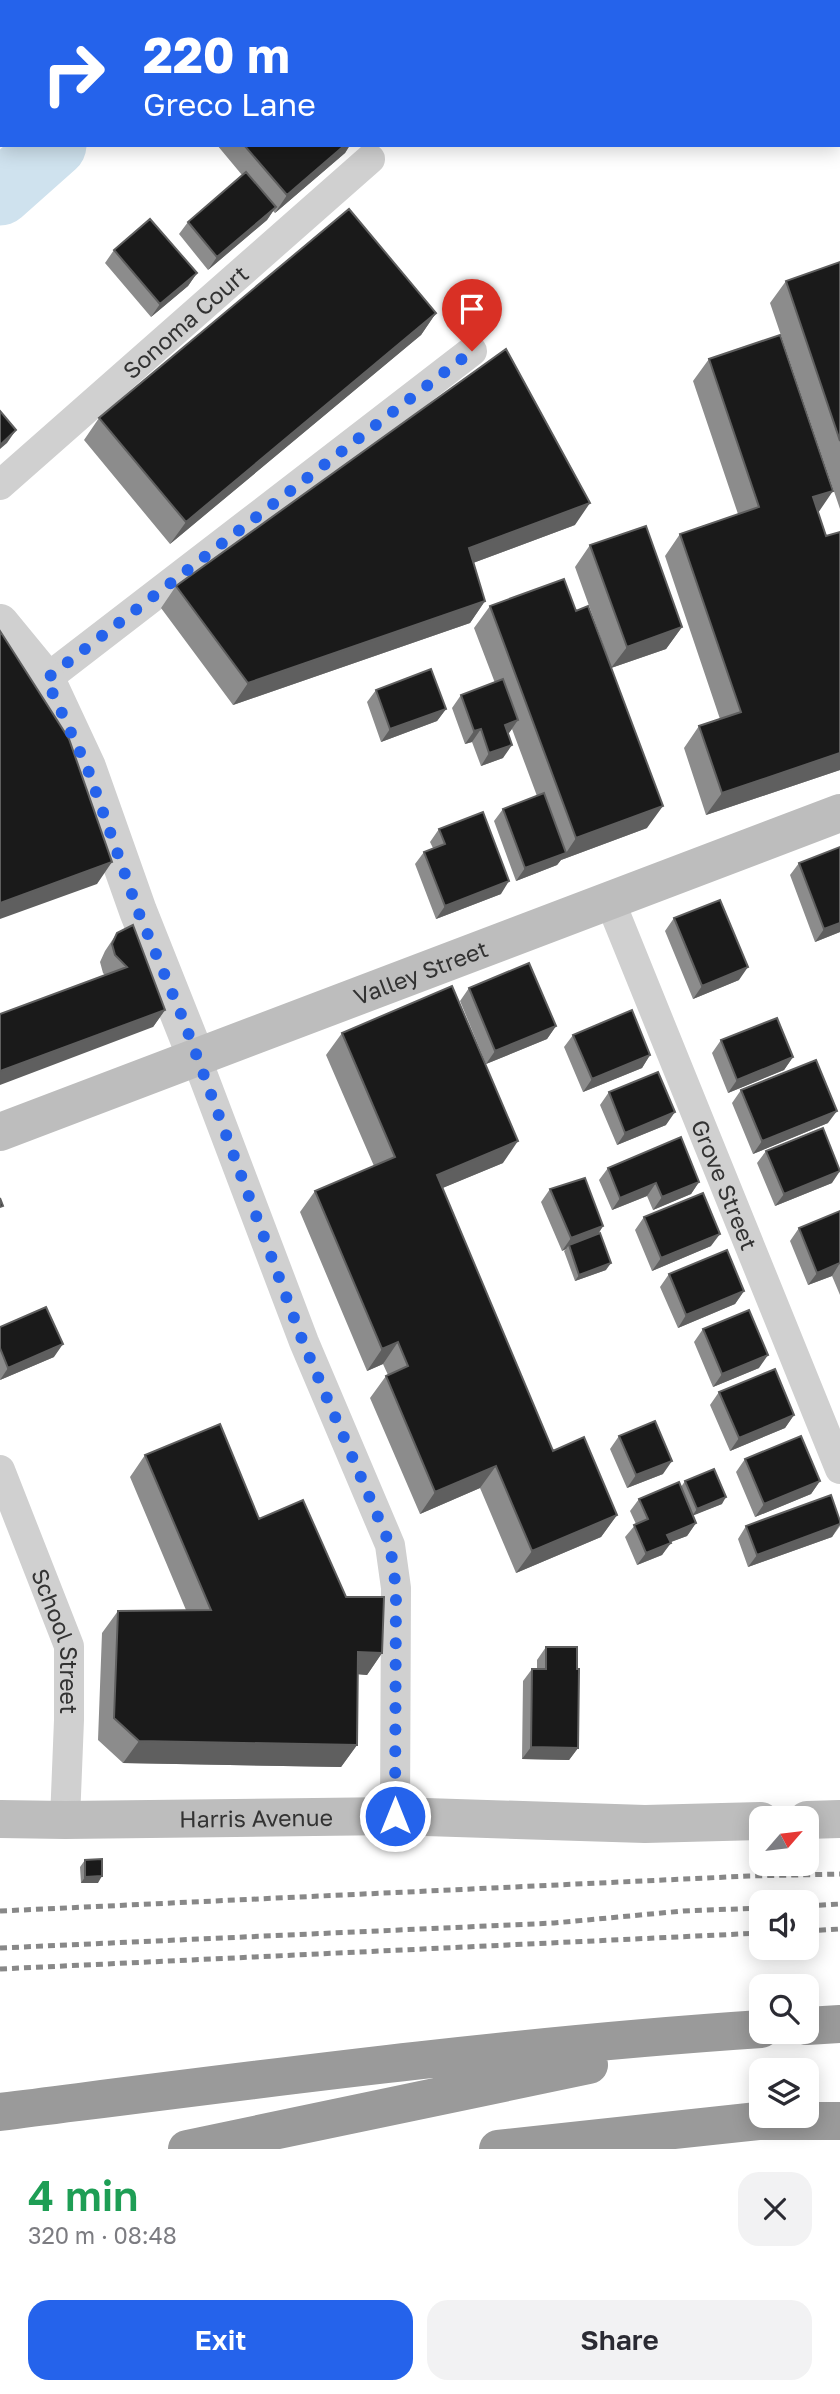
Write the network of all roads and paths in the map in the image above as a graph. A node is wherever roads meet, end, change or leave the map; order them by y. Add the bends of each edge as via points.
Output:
1 (370, 159) dead end
2 (472, 351) dead end
3 (0, 485) edge
4 (0, 623) edge
5 (46, 679) junction
6 (840, 813) edge
7 (610, 901) junction
8 (196, 1057) junction
9 (0, 1132) edge
10 (828, 1404) edge
11 (840, 1469) edge
12 (0, 1470) edge
13 (395, 1816) junction
14 (0, 1819) edge
15 (840, 1819) edge
16 (65, 1820) junction
17 (819, 1820) edge
18 (749, 1821) edge
19 (840, 2024) edge
20 (819, 2025) edge
21 (749, 2030) edge
22 (749, 2031) edge
23 (0, 2112) edge
24 (840, 2121) edge
25 (840, 2146) edge
26 (187, 2149) edge
27 (498, 2149) edge
28 (821, 2149) edge

1 - 3 street, Sonoma Court
2 - 5 street
4 - 5 street
5 - 8 street via 87,767
6 - 7 main road, Valley Street
7 - 8 main road, Valley Street
7 - 10 street, Grove Street
8 - 9 main road, Valley Street
8 - 13 street via 303,1342 390,1545 396,1588
10 - 11 street, Grove Street
12 - 16 street, School Street via 69,1646
13 - 16 main road, Harris Avenue
13 - 18 main road, Harris Avenue via 645,1824
14 - 16 main road, Harris Avenue
15 - 17 main road
19 - 20 highway
21 - 23 highway via 388,2063
22 - 26 highway
24 - 27 highway via 758,2121
25 - 28 highway

